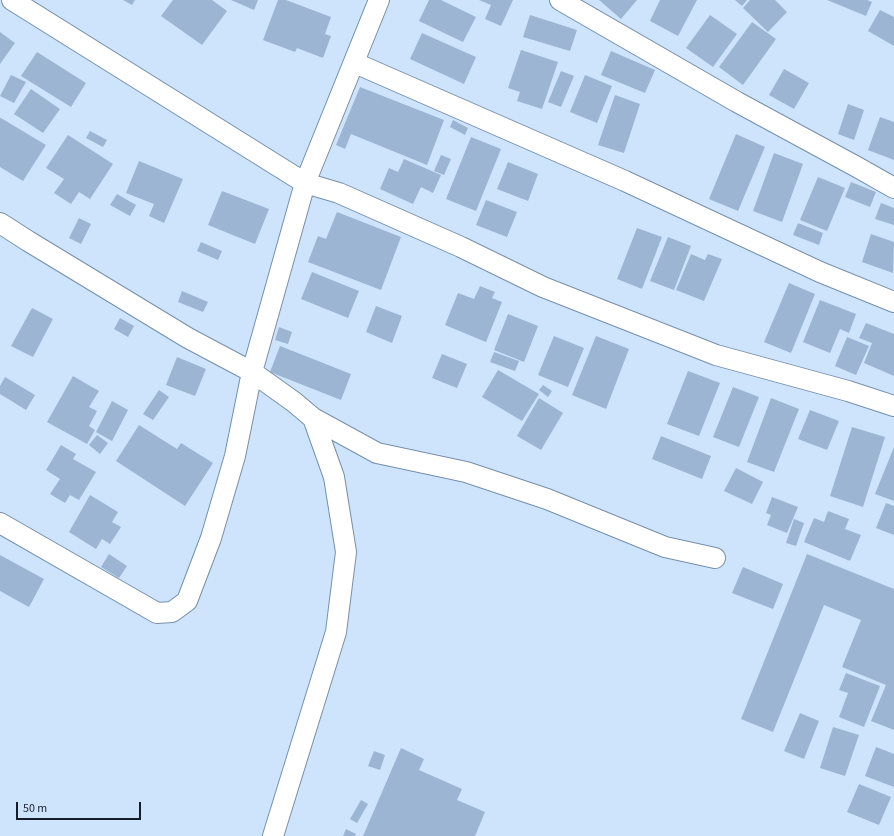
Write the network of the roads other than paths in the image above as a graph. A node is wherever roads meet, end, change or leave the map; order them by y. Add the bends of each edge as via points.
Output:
1 (12, 0) edge
2 (379, 0) edge
3 (560, 0) edge
4 (354, 63) junction
5 (305, 183) junction
6 (894, 188) edge
7 (0, 223) edge
8 (894, 302) edge
9 (252, 372) junction
10 (894, 406) edge
11 (313, 418) junction
12 (0, 523) edge
13 (715, 558) dead end
14 (273, 836) edge

1 - 5 street
2 - 4 street
3 - 6 street via 736,102
4 - 5 street
4 - 8 street via 625,181 820,272
5 - 9 street
5 - 10 street via 346,196 461,246 543,287 716,355
7 - 9 street via 188,338
9 - 11 street
9 - 12 street via 235,456 211,538 186,601 172,612 157,614
11 - 13 street via 378,453 466,472 547,499 665,547
11 - 14 street via 334,477 346,552 336,632

